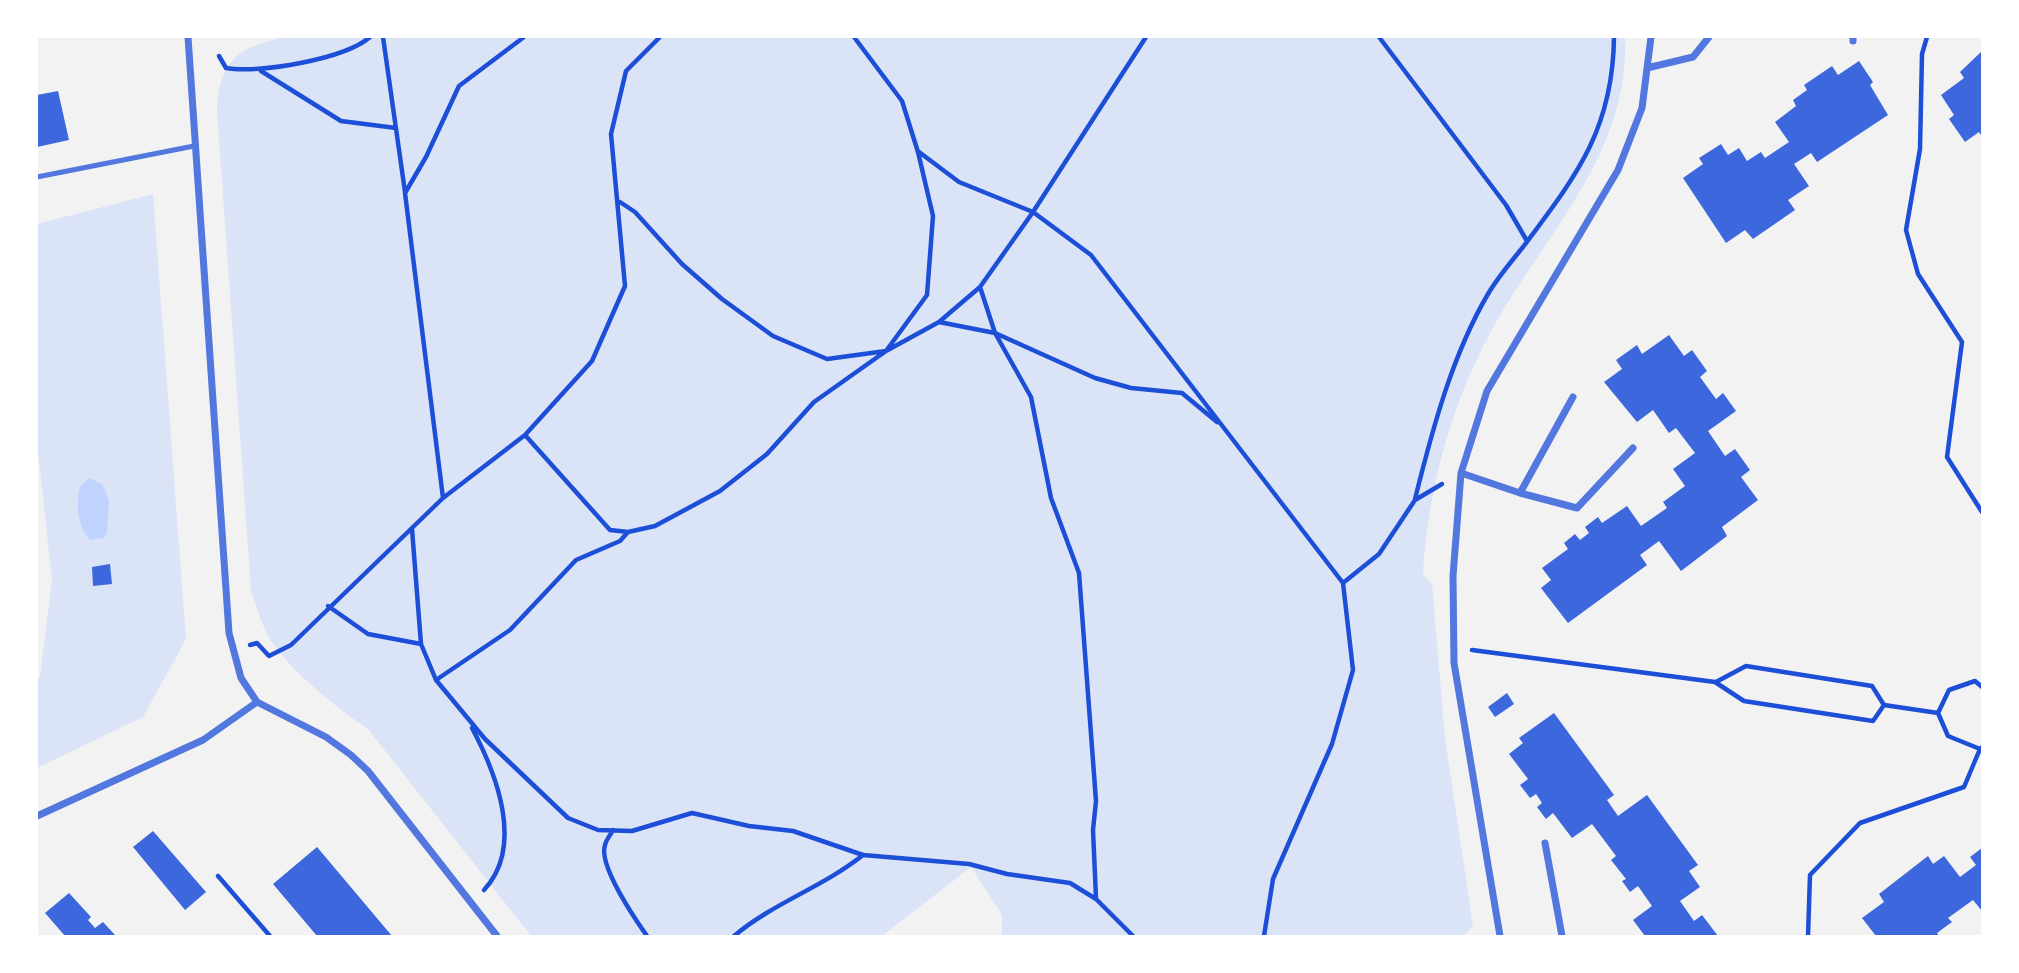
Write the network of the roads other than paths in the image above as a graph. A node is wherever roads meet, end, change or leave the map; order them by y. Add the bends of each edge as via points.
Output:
1 (188, 37) edge
2 (1651, 37) edge
3 (1709, 37) edge
4 (1647, 68) junction
5 (194, 146) junction
6 (37, 177) edge
7 (1573, 397) dead end
8 (1633, 448) dead end
9 (1461, 473) junction
10 (1520, 493) junction
11 (257, 702) junction
12 (37, 816) edge
13 (1545, 843) dead end
14 (497, 936) edge
15 (1500, 936) edge
16 (1562, 936) edge

1 - 5 street
2 - 4 street
3 - 4 street via 1693,57
4 - 9 street via 1642,108 1618,170 1487,391
5 - 6 lane
5 - 11 street via 232,649 241,678
7 - 10 street
8 - 10 street via 1577,509
9 - 10 street
9 - 15 street via 1453,576 1454,663
11 - 12 street via 203,740
11 - 14 street via 326,737 368,771
13 - 16 street

